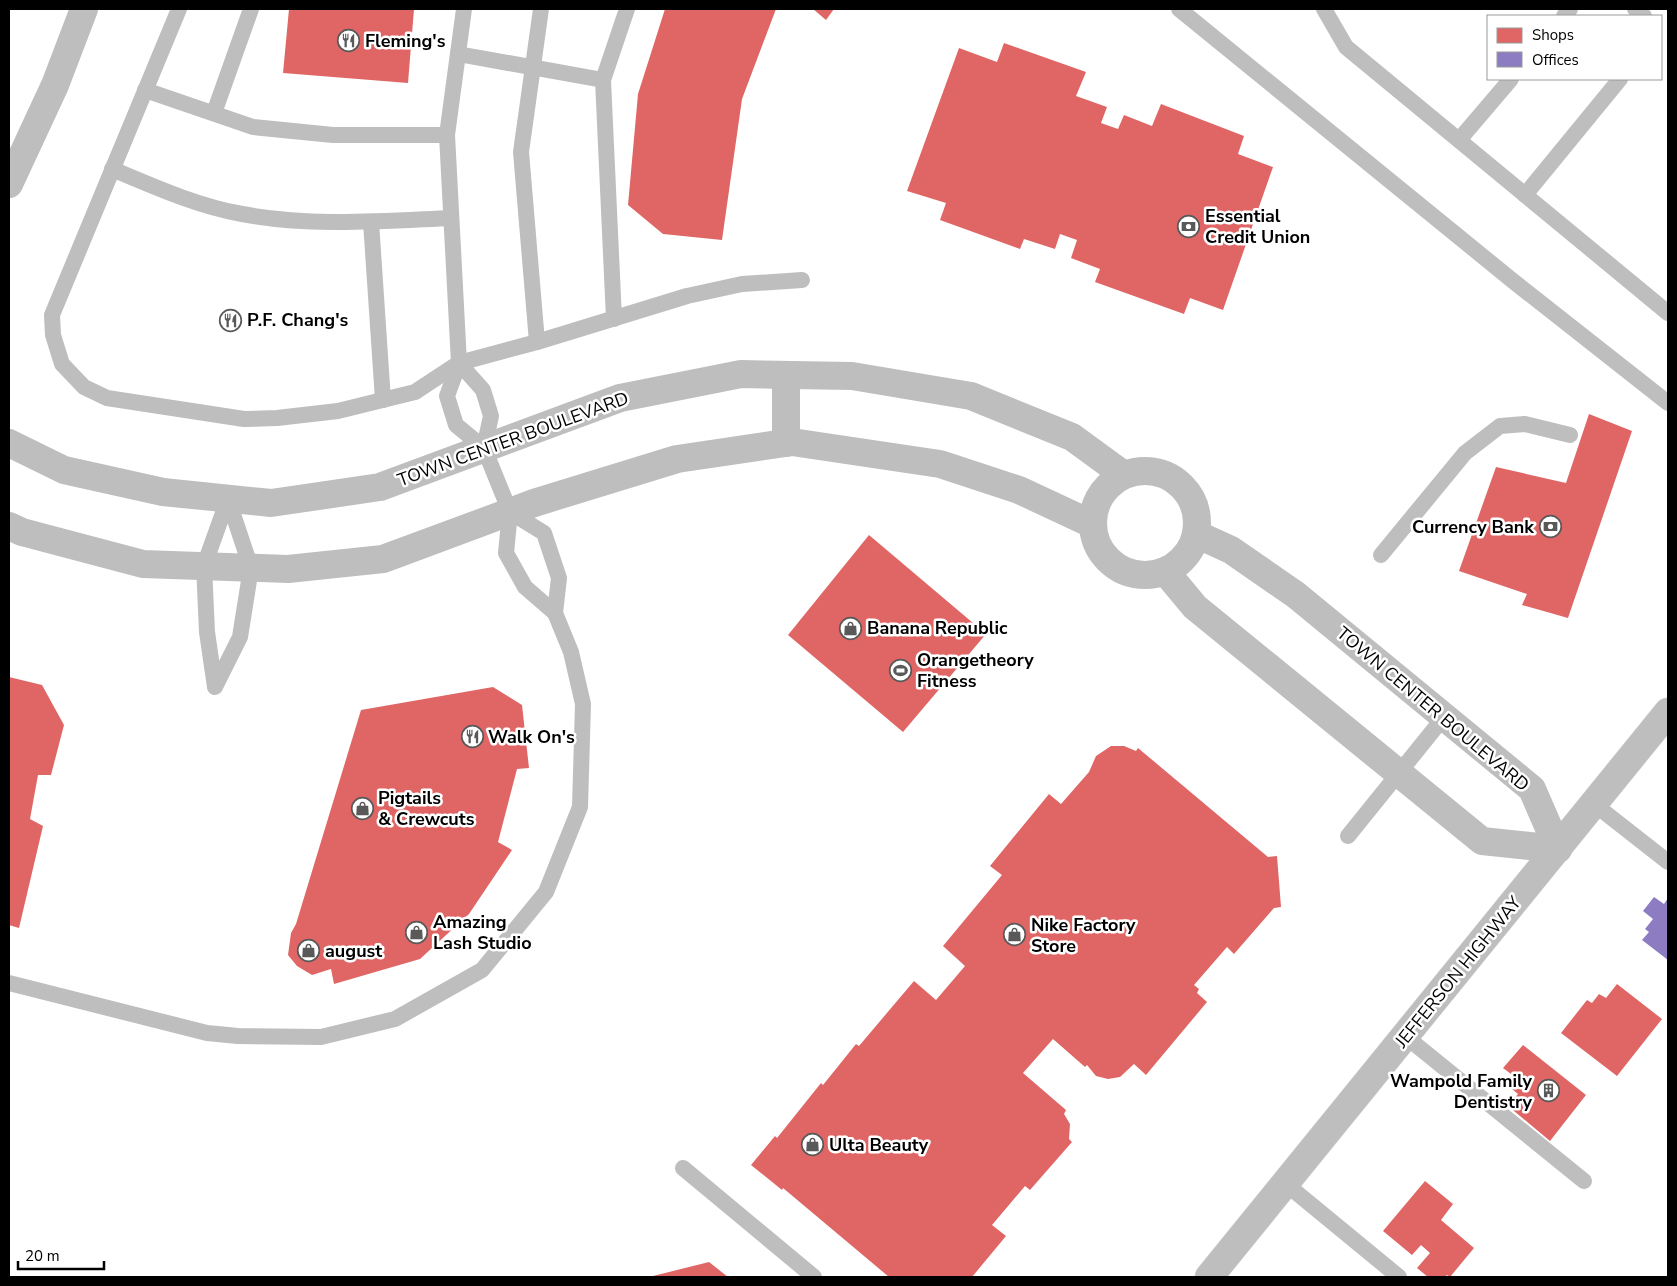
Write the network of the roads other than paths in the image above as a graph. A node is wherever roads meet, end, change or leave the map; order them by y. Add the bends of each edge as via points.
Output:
1 (84, 9) edge
2 (179, 9) edge
3 (251, 9) edge
4 (464, 9) edge
5 (541, 9) edge
6 (628, 9) edge
7 (1179, 9) edge
8 (1324, 9) edge
9 (458, 54) junction
10 (532, 66) junction
11 (603, 80) junction
12 (1510, 80) edge
13 (1619, 80) edge
14 (146, 90) junction
15 (214, 113) junction
16 (447, 135) junction
17 (1459, 140) junction
18 (112, 170) junction
19 (9, 184) edge
20 (1525, 195) junction
21 (451, 218) junction
22 (371, 222) junction
23 (802, 280) dead end
24 (1668, 313) edge
25 (614, 319) junction
26 (537, 342) junction
27 (459, 363) junction
28 (786, 375) junction
29 (383, 400) junction
30 (1668, 403) edge
31 (1570, 435) dead end
32 (9, 443) edge
33 (786, 443) junction
34 (484, 448) junction
35 (1124, 475) junction
36 (228, 499) junction
37 (510, 512) junction
38 (1092, 524) junction
39 (9, 526) edge
40 (1196, 534) junction
41 (1381, 554) dead end
42 (204, 566) junction
43 (251, 568) junction
44 (1164, 571) junction
45 (555, 613) junction
46 (1668, 712) edge
47 (1444, 717) junction
48 (1399, 773) junction
49 (1594, 804) junction
50 (1348, 836) dead end
51 (1558, 850) junction
52 (1668, 862) edge
53 (9, 983) edge
54 (1405, 1036) junction
55 (684, 1168) dead end
56 (1584, 1181) dead end
57 (1286, 1184) junction
58 (814, 1277) edge
59 (1209, 1277) edge
60 (1399, 1277) edge

1 - 19 street via 55,85
2 - 14 lane
3 - 15 lane
4 - 9 lane
5 - 10 lane
6 - 11 lane
7 - 30 lane
8 - 17 lane via 1346,46
9 - 10 lane
9 - 16 lane
10 - 11 lane
10 - 26 lane via 521,152
11 - 25 lane
12 - 17 lane
13 - 20 lane
14 - 15 lane
14 - 18 lane
15 - 16 lane via 253,126 333,135
16 - 21 lane
17 - 20 lane
18 - 22 lane via 180,198 242,214 333,223
18 - 29 lane via 52,315 53,335 62,364 84,387 107,398 244,419 338,411
20 - 24 lane
21 - 22 lane
21 - 27 lane
22 - 29 lane
23 - 25 lane via 742,284 687,296
25 - 26 lane
26 - 27 lane
27 - 29 lane via 415,392
27 - 34 lane via 483,390 491,416
27 - 34 lane via 447,396 456,425
28 - 33 street
28 - 34 street, TOWN CENTER BOULEVARD via 741,374 620,398
28 - 35 street, TOWN CENTER BOULEVARD via 852,376 971,396 1072,437
31 - 41 lane via 1525,424 1500,426 1465,453
32 - 36 street, TOWN CENTER BOULEVARD via 64,470 163,492
33 - 37 street via 677,459
33 - 38 street via 940,464 1019,490
34 - 36 street, TOWN CENTER BOULEVARD via 380,487 271,503
34 - 37 lane
35 - 38 street via 1100,494
35 - 40 street via 1151,471 1168,476 1182,486 1192,500
36 - 42 lane
36 - 43 lane
37 - 43 street via 384,559 288,569
37 - 45 lane via 506,553 525,587
37 - 45 lane via 544,533 559,578
38 - 44 street via 1096,544 1108,561 1125,572 1145,576
39 - 42 street via 143,564
40 - 44 street via 1179,563
40 - 47 street, TOWN CENTER BOULEVARD via 1231,550 1296,595
42 - 43 street
42 - 43 lane via 207,632 215,687 240,638
44 - 48 street via 1195,607
45 - 53 lane via 571,652 583,704 580,807 546,892 482,970 395,1019 321,1037 207,1033
46 - 49 street, JEFFERSON HIGHWAY
47 - 48 lane
47 - 51 street, TOWN CENTER BOULEVARD via 1532,789
48 - 50 lane
48 - 51 street via 1482,841
49 - 51 street, JEFFERSON HIGHWAY
49 - 52 lane
51 - 54 street, JEFFERSON HIGHWAY
54 - 56 lane
54 - 57 street, JEFFERSON HIGHWAY
55 - 58 lane
57 - 59 street, JEFFERSON HIGHWAY
57 - 60 lane

